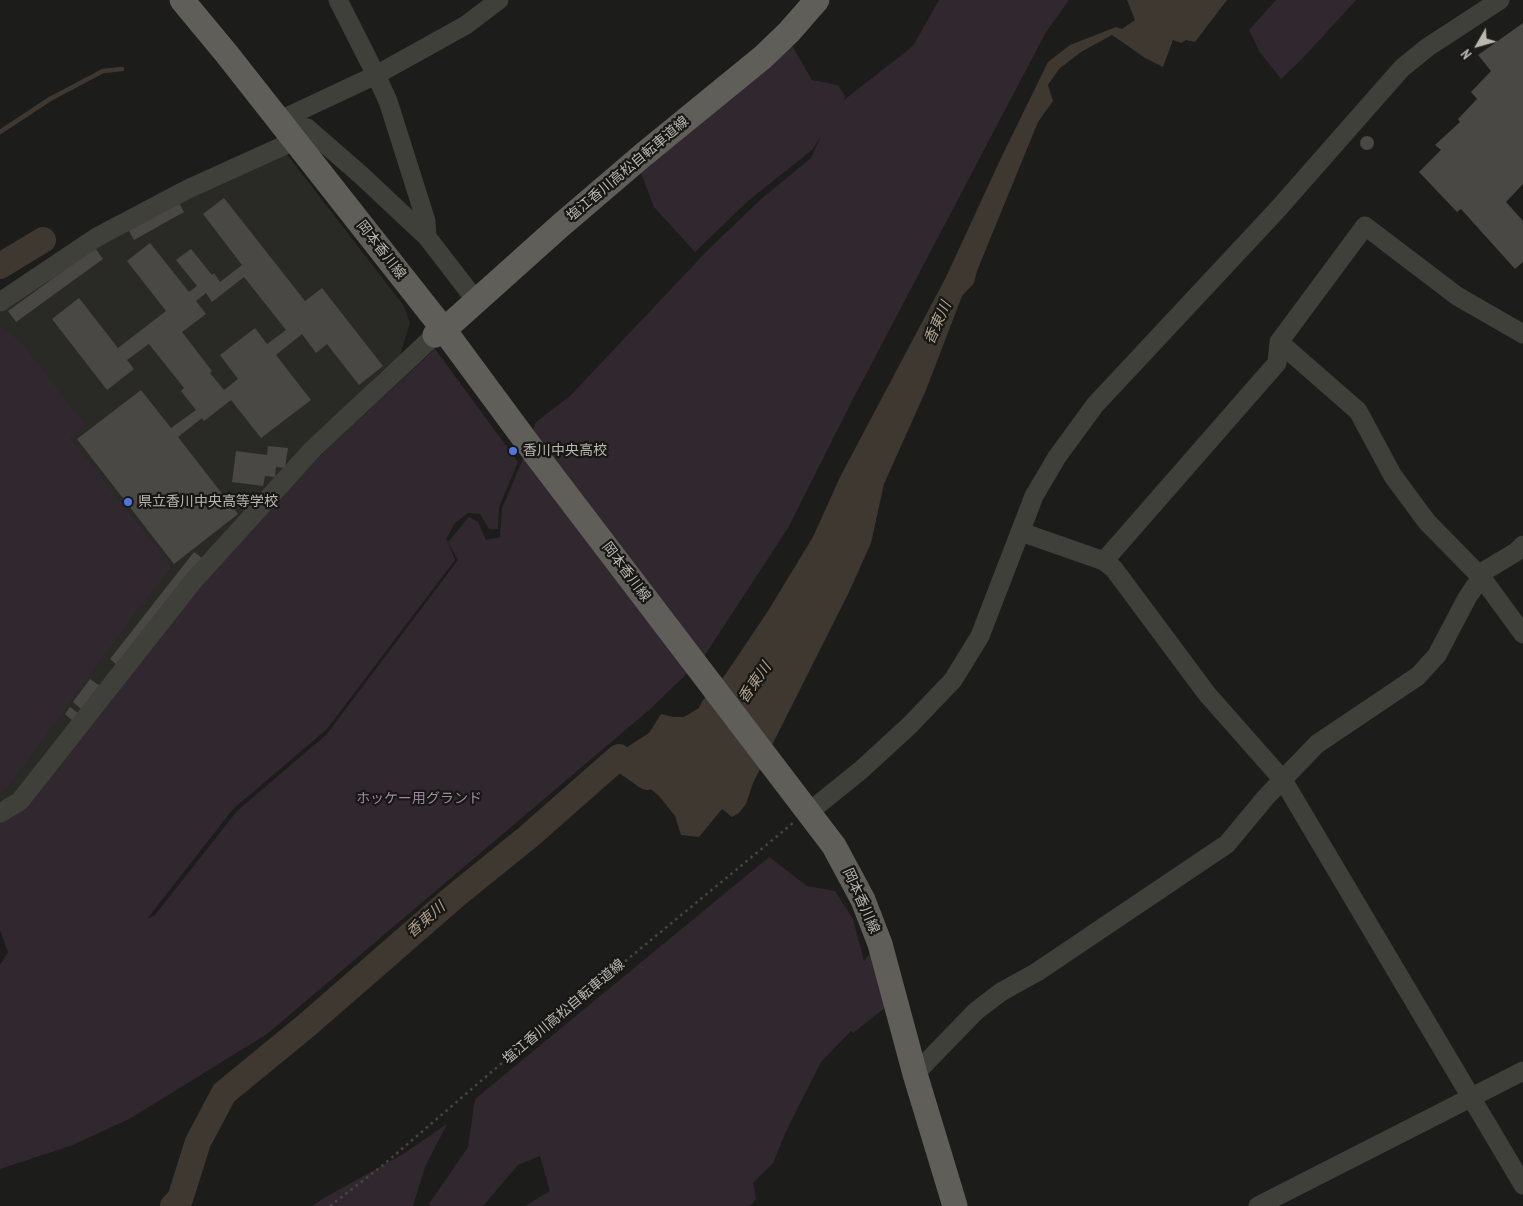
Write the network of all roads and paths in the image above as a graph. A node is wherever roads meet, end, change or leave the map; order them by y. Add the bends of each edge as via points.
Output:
1 (182, 0) edge
2 (338, 0) edge
3 (499, 0) edge
4 (817, 0) edge
5 (1500, 0) edge
6 (376, 75) junction
7 (278, 121) junction
8 (294, 141) junction
9 (427, 237) junction
10 (0, 302) edge
11 (476, 302) junction
12 (440, 333) junction
13 (1523, 334) edge
14 (1279, 342) junction
15 (1020, 532) junction
16 (1523, 545) edge
17 (1104, 561) junction
18 (1482, 578) junction
19 (1523, 634) edge
20 (1283, 780) junction
21 (0, 813) edge
22 (804, 815) junction
23 (1523, 1071) edge
24 (915, 1074) junction
25 (1471, 1098) junction
26 (1523, 1186) edge
27 (330, 1206) edge
28 (955, 1206) edge
29 (1258, 1206) edge

1 - 7 main road, 岡本香川線
2 - 6 street
3 - 6 street via 466,24
4 - 11 main road, 塩江香川高松自転車道線 via 763,57 560,226
5 - 15 street via 1402,68 1278,209 1095,405 1056,457 1034,496
6 - 7 street
6 - 9 street via 388,101 426,221
7 - 8 main road, 岡本香川線
7 - 9 street via 307,128
8 - 10 street via 188,189 97,237
8 - 12 main road, 岡本香川線
9 - 11 street
11 - 12 main road, 塩江香川高松自転車道線
12 - 21 street via 313,449 194,580 20,801
12 - 22 main road, 岡本香川線 via 538,456 792,790
13 - 14 street via 1457,296 1365,226
14 - 17 street via 1277,363
14 - 18 street via 1358,411 1393,476 1427,522
15 - 17 street
15 - 22 street via 980,636 953,680 868,764
16 - 18 street via 1486,570
17 - 20 street via 1114,569 1207,694
18 - 19 street
18 - 20 street via 1467,598 1437,655 1418,676 1318,744
20 - 24 street via 1227,844 1037,972 1001,992 976,1011
20 - 25 street
22 - 24 main road, 岡本香川線 via 834,846 863,900 880,944
22 - 27 path, 塩江香川高松自転車道線
23 - 25 street
24 - 28 main road, 岡本香川線
25 - 26 street
25 - 29 street

